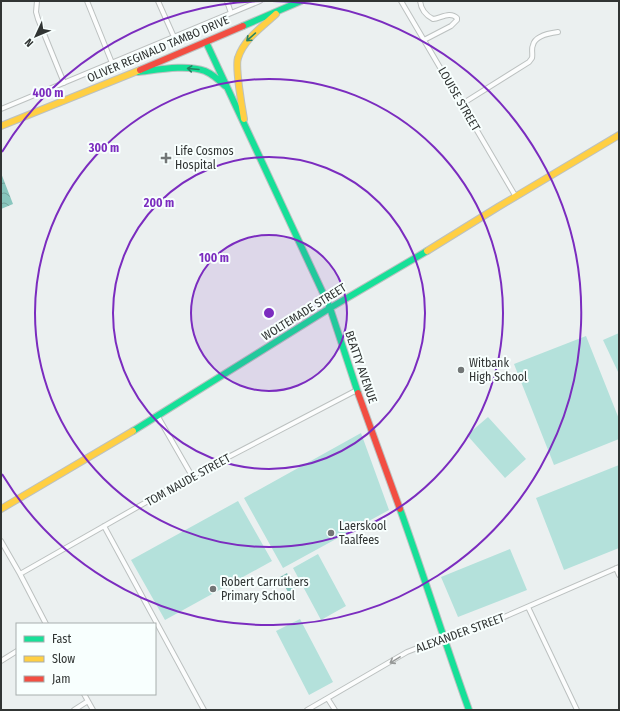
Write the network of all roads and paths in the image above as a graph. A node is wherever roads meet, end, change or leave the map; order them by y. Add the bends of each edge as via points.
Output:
1 (37, 1) edge
2 (87, 1) edge
3 (158, 1) edge
4 (227, 1) edge
5 (260, 1) edge
6 (301, 1) edge
7 (401, 1) edge
8 (420, 1) edge
9 (248, 3) edge
10 (280, 10) junction
11 (231, 13) junction
12 (558, 32) dead end
13 (174, 37) junction
14 (424, 40) junction
15 (206, 42) junction
16 (112, 62) junction
17 (133, 72) junction
18 (64, 83) junction
19 (226, 87) junction
20 (462, 104) junction
21 (1, 109) edge
22 (1, 126) edge
23 (246, 128) junction
24 (619, 135) edge
25 (516, 197) junction
26 (330, 308) junction
27 (357, 390) junction
28 (157, 415) junction
29 (192, 476) junction
30 (1, 509) edge
31 (104, 526) junction
32 (1, 541) edge
33 (617, 568) edge
34 (20, 574) junction
35 (619, 575) edge
36 (528, 607) junction
37 (45, 623) edge
38 (443, 638) junction
39 (16, 652) edge
40 (1, 661) edge
41 (85, 695) edge
42 (328, 699) junction
43 (88, 701) junction
44 (74, 710) edge
45 (93, 710) edge
46 (204, 710) edge
47 (307, 710) edge
48 (335, 710) edge
49 (469, 710) edge
50 (577, 710) edge

1 - 18 street via 38,19
2 - 16 street
3 - 13 street
4 - 11 street
5 - 9 street
6 - 10 street, OLIVER REGINALD TAMBO DRIVE
7 - 14 street, LOUISE STREET
8 - 14 street via 425,14 433,19 449,15 457,18 451,26
9 - 11 street
10 - 15 street, OLIVER REGINALD TAMBO DRIVE
10 -> 23 street via 247,41 237,60
11 - 13 street
12 - 20 street via 537,39 532,46 532,58 529,62
13 - 16 street
14 - 20 street, LOUISE STREET
15 - 17 street, OLIVER REGINALD TAMBO DRIVE
15 - 19 street, BEATTY AVENUE
16 - 18 street
19 -> 17 street via 211,74 191,68
17 - 22 street, OLIVER REGINALD TAMBO DRIVE
18 - 21 street
19 - 23 street, BEATTY AVENUE
20 - 25 street, LOUISE STREET
23 - 26 street, BEATTY AVENUE
24 - 25 street, WOLTEMADE STREET
25 - 26 street, WOLTEMADE STREET
26 - 27 street, BEATTY AVENUE
26 - 28 street, WOLTEMADE STREET
27 - 29 street, TOM NAUDE STREET
27 - 38 street, BEATTY AVENUE via 415,551
28 - 29 street
28 - 30 street, WOLTEMADE STREET
29 - 31 street, TOM NAUDE STREET
31 - 34 street, TOM NAUDE STREET
31 - 46 street
32 - 34 street
33 - 35 street
33 - 36 street, ALEXANDER STREET
34 - 37 street
36 - 38 street, ALEXANDER STREET via 488,624
36 - 50 street
38 -> 42 street, ALEXANDER STREET via 407,652
38 - 49 street, BEATTY AVENUE
39 - 40 street
41 - 43 street
42 - 47 street, ALEXANDER STREET
42 - 48 street
43 - 44 street
43 - 45 street

